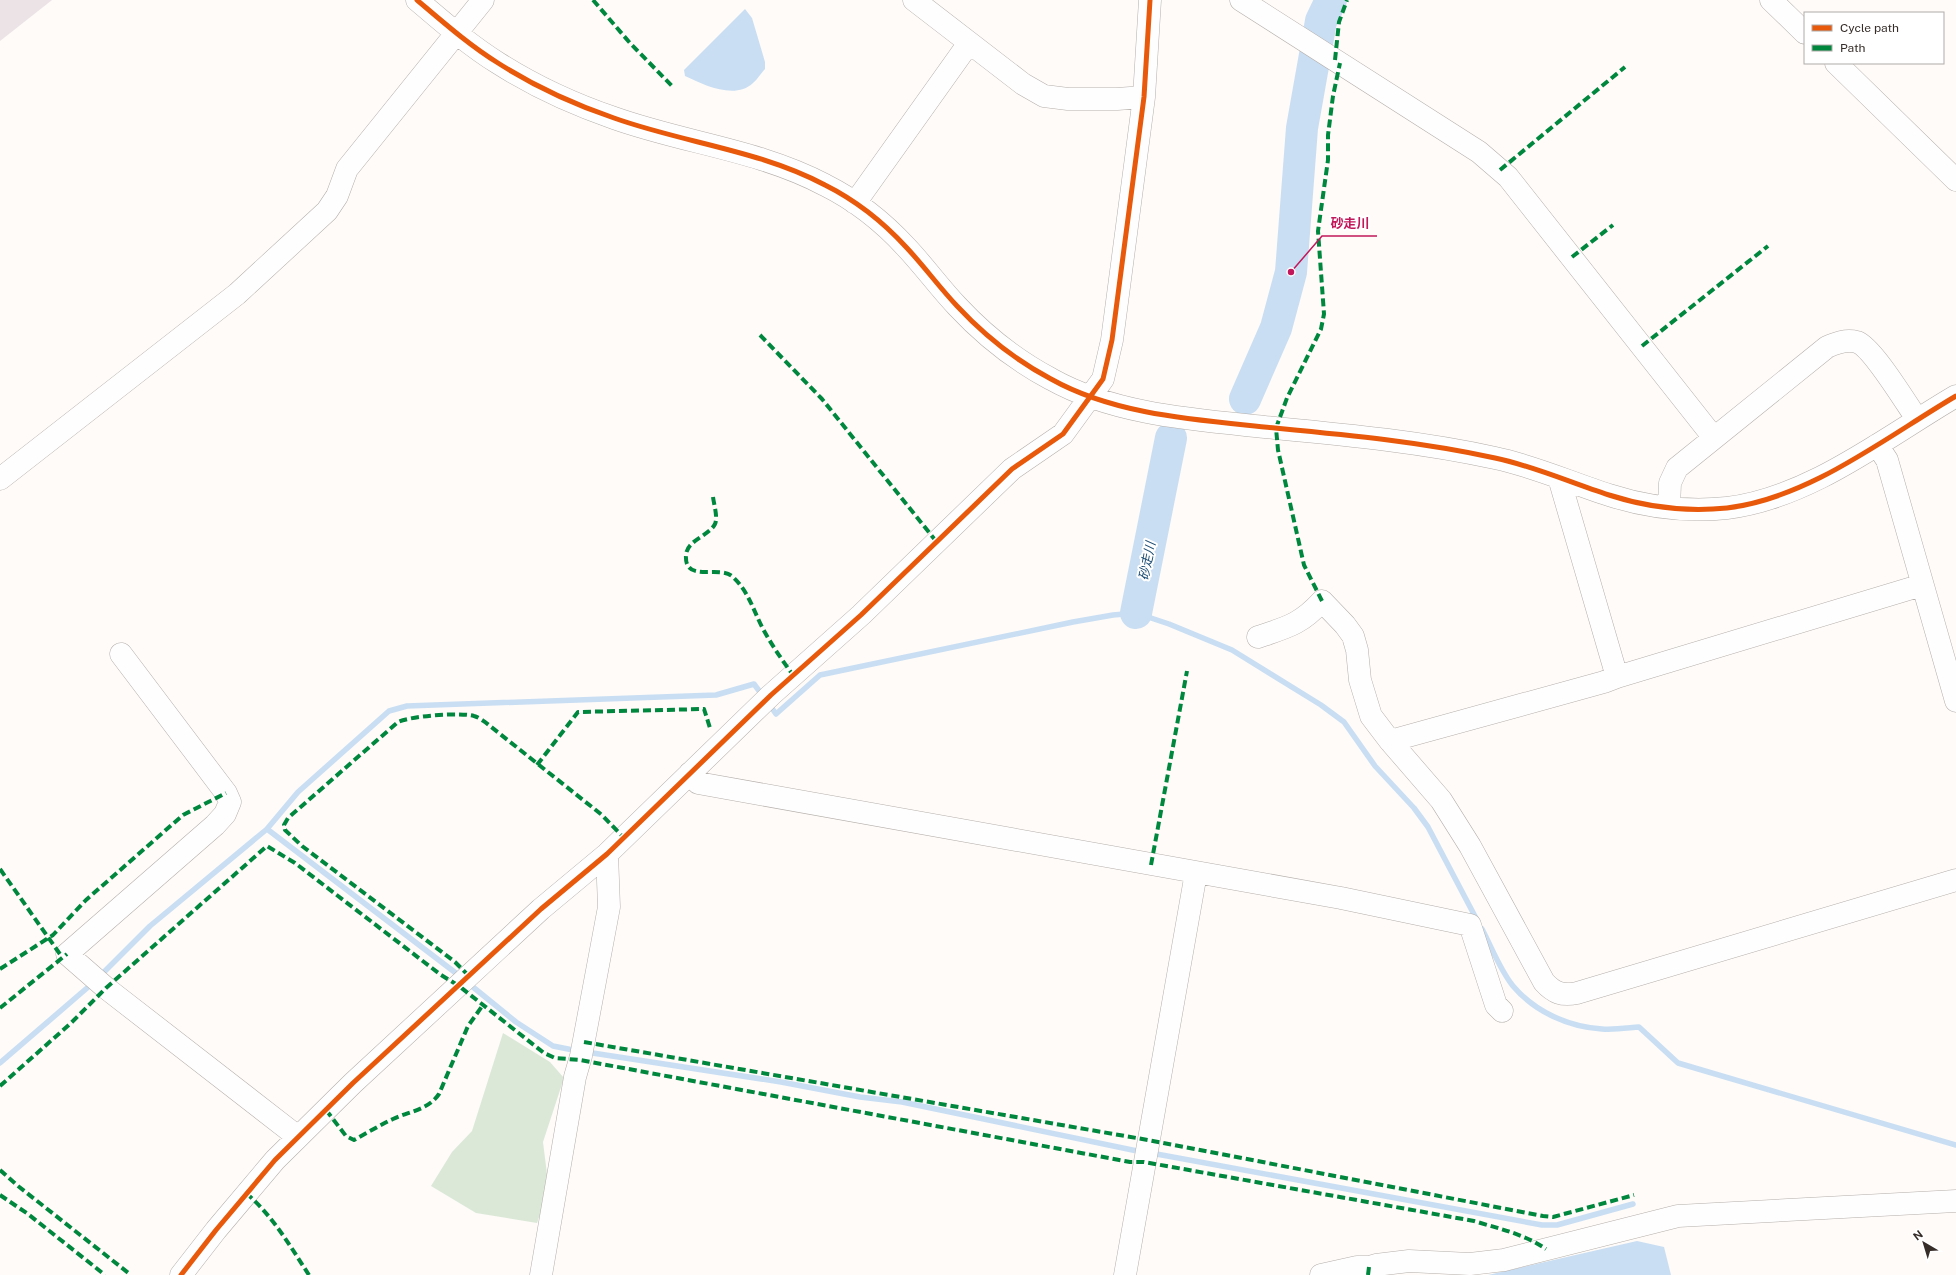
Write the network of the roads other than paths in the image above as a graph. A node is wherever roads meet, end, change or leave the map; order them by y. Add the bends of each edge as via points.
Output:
1 (417, 0) edge
2 (483, 0) edge
3 (914, 0) edge
4 (1150, 0) edge
5 (1241, 0) edge
6 (1771, 0) edge
7 (1804, 32) edge
8 (456, 33) junction
9 (969, 43) junction
10 (1837, 64) edge
11 (1144, 97) junction
12 (1956, 180) edge
13 (855, 202) junction
14 (1956, 396) edge
15 (1090, 398) junction
16 (1917, 419) junction
17 (1714, 438) junction
18 (1877, 445) junction
19 (1559, 478) junction
20 (0, 479) edge
21 (1669, 507) junction
22 (1922, 585) junction
23 (1258, 637) dead end
24 (121, 654) dead end
25 (1617, 677) junction
26 (1956, 701) edge
27 (1390, 741) junction
28 (690, 772) junction
29 (607, 854) junction
30 (1196, 873) junction
31 (1956, 880) edge
32 (1502, 1011) dead end
33 (298, 1138) junction
34 (1956, 1201) edge
35 (181, 1275) edge
36 (541, 1275) edge
37 (1125, 1275) edge
38 (1321, 1275) edge

1 - 8 street
2 - 8 street
3 - 9 street
4 - 11 street
5 - 17 street via 1480,152 1508,177
6 - 7 street
8 - 13 street via 497,62 558,96 615,119 729,148 775,163 827,185
8 - 20 street via 347,169 337,196 327,211 237,294
9 - 11 street via 1023,84 1044,96 1118,99
9 - 13 street
10 - 12 street
11 - 15 street via 1112,340 1103,379
13 - 15 street via 904,244 956,306 986,335 1015,358
14 - 16 street
15 - 19 street via 1176,418 1399,441 1499,458
15 - 28 street via 1063,434 1012,469 861,615
16 - 17 street via 1873,356 1856,342 1846,341 1827,347
16 - 18 street
17 - 21 street via 1674,471 1670,483
18 - 21 street via 1806,484 1754,502 1727,508
18 - 22 street via 1887,460
19 - 21 street via 1618,498
19 - 25 street
22 - 25 street
22 - 26 street
23 - 27 street via 1289,627 1308,616 1322,601 1353,636 1360,680 1371,716
24 - 33 street via 226,793 230,802 226,814 216,825 66,954
25 - 27 street
27 - 31 street via 1441,800 1470,846 1544,982 1552,991 1560,994 1577,993
28 - 29 street
28 - 30 street via 698,783
29 - 33 street via 541,910 353,1083
29 - 36 street via 609,907 575,1077
30 - 32 street via 1475,921 1496,1005
30 - 37 street
33 - 35 street via 246,1193
34 - 38 street via 1678,1216 1504,1260 1470,1264 1409,1261 1358,1267

